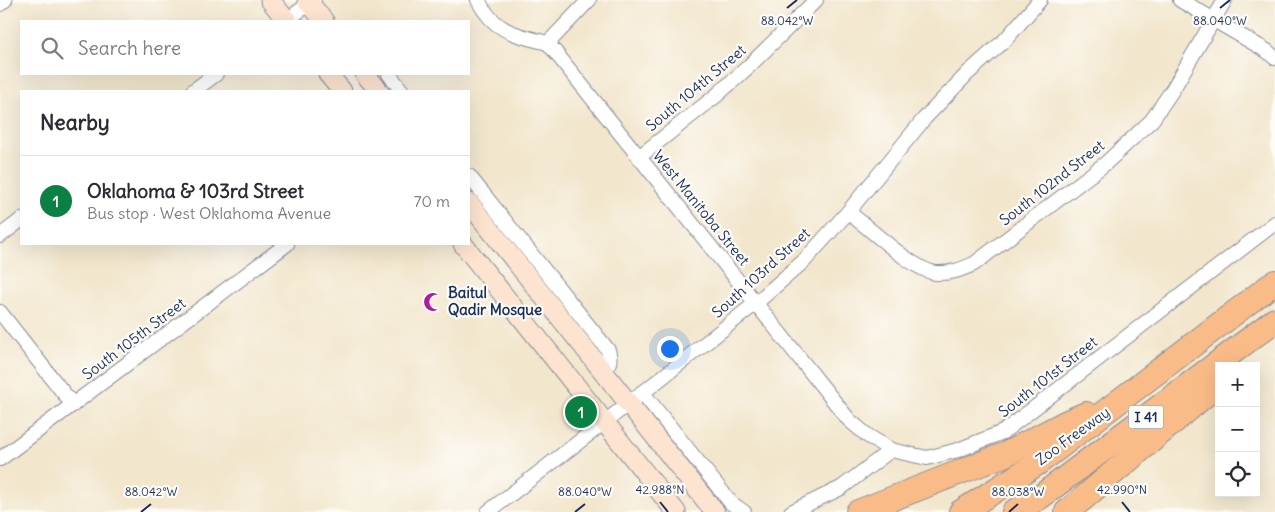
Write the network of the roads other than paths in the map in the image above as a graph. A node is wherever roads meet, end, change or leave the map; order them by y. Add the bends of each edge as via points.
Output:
1 (5, 0) edge
2 (270, 0) edge
3 (478, 0) edge
4 (589, 0) edge
5 (816, 0) edge
6 (1040, 0) edge
7 (1180, 0) edge
8 (1224, 0) edge
9 (310, 1) edge
10 (0, 4) edge
11 (285, 20) edge
12 (287, 20) edge
13 (323, 20) edge
14 (1213, 20) junction
15 (548, 43) junction
16 (1275, 58) edge
17 (215, 75) edge
18 (329, 75) edge
19 (367, 75) edge
20 (390, 75) edge
21 (193, 90) edge
22 (341, 90) edge
23 (378, 90) edge
24 (401, 90) edge
25 (639, 157) junction
26 (470, 177) edge
27 (470, 204) edge
28 (848, 212) junction
29 (20, 221) edge
30 (1275, 223) edge
31 (0, 236) edge
32 (286, 245) edge
33 (464, 245) edge
34 (1275, 282) edge
35 (756, 303) junction
36 (0, 312) edge
37 (1275, 320) edge
38 (1275, 334) edge
39 (1244, 362) edge
40 (603, 372) junction
41 (1215, 386) edge
42 (1126, 396) junction
43 (635, 398) junction
44 (72, 405) junction
45 (604, 422) junction
46 (891, 450) junction
47 (0, 459) edge
48 (723, 508) edge
49 (488, 512) edge
50 (676, 512) edge
51 (744, 512) edge
52 (791, 512) edge
53 (858, 512) edge
54 (961, 512) edge
55 (1014, 512) edge
56 (1067, 512) edge

1 - 10 street
2 - 11 main road
3 - 15 street via 484,12 502,30
4 - 15 street
5 - 25 street, South 104th Street via 742,73
6 - 28 street, South 103rd Street via 1005,40 924,119
7 - 14 street
8 - 14 street, South 102nd Street
9 - 12 street
9 - 13 main road
14 - 16 street
14 - 28 street, South 102nd Street via 1152,120 1106,163 974,264 953,272 928,271 915,265
15 - 25 street, West Manitoba Street
17 - 21 street
18 - 22 main road
19 - 23 main road
20 - 24 street
25 - 35 street, West Manitoba Street
26 - 40 street via 608,350 611,359
27 - 40 main road
28 - 35 street, South 103rd Street via 805,260
29 - 31 street
30 - 46 street, South 101st Street via 1003,432 927,458
32 - 44 street, South 105th Street
33 - 45 main road
34 - 42 highway, Zoo Freeway / I 41
35 - 43 street, South 103rd Street
35 - 46 street, West Manitoba Street via 848,420
36 - 44 street
37 - 55 highway, Zoo Freeway / I 41 via 1040,497
38 - 39 highway
40 - 43 main road
41 - 56 highway
42 - 53 highway via 1006,454
42 - 54 highway, Zoo Freeway / I 41 via 1038,463
43 - 45 street, South 103rd Street
43 - 48 main road
44 - 47 street, South 105th Street
45 - 49 street, South 103rd Street
45 - 50 main road
46 - 52 street via 842,488
48 - 51 street

